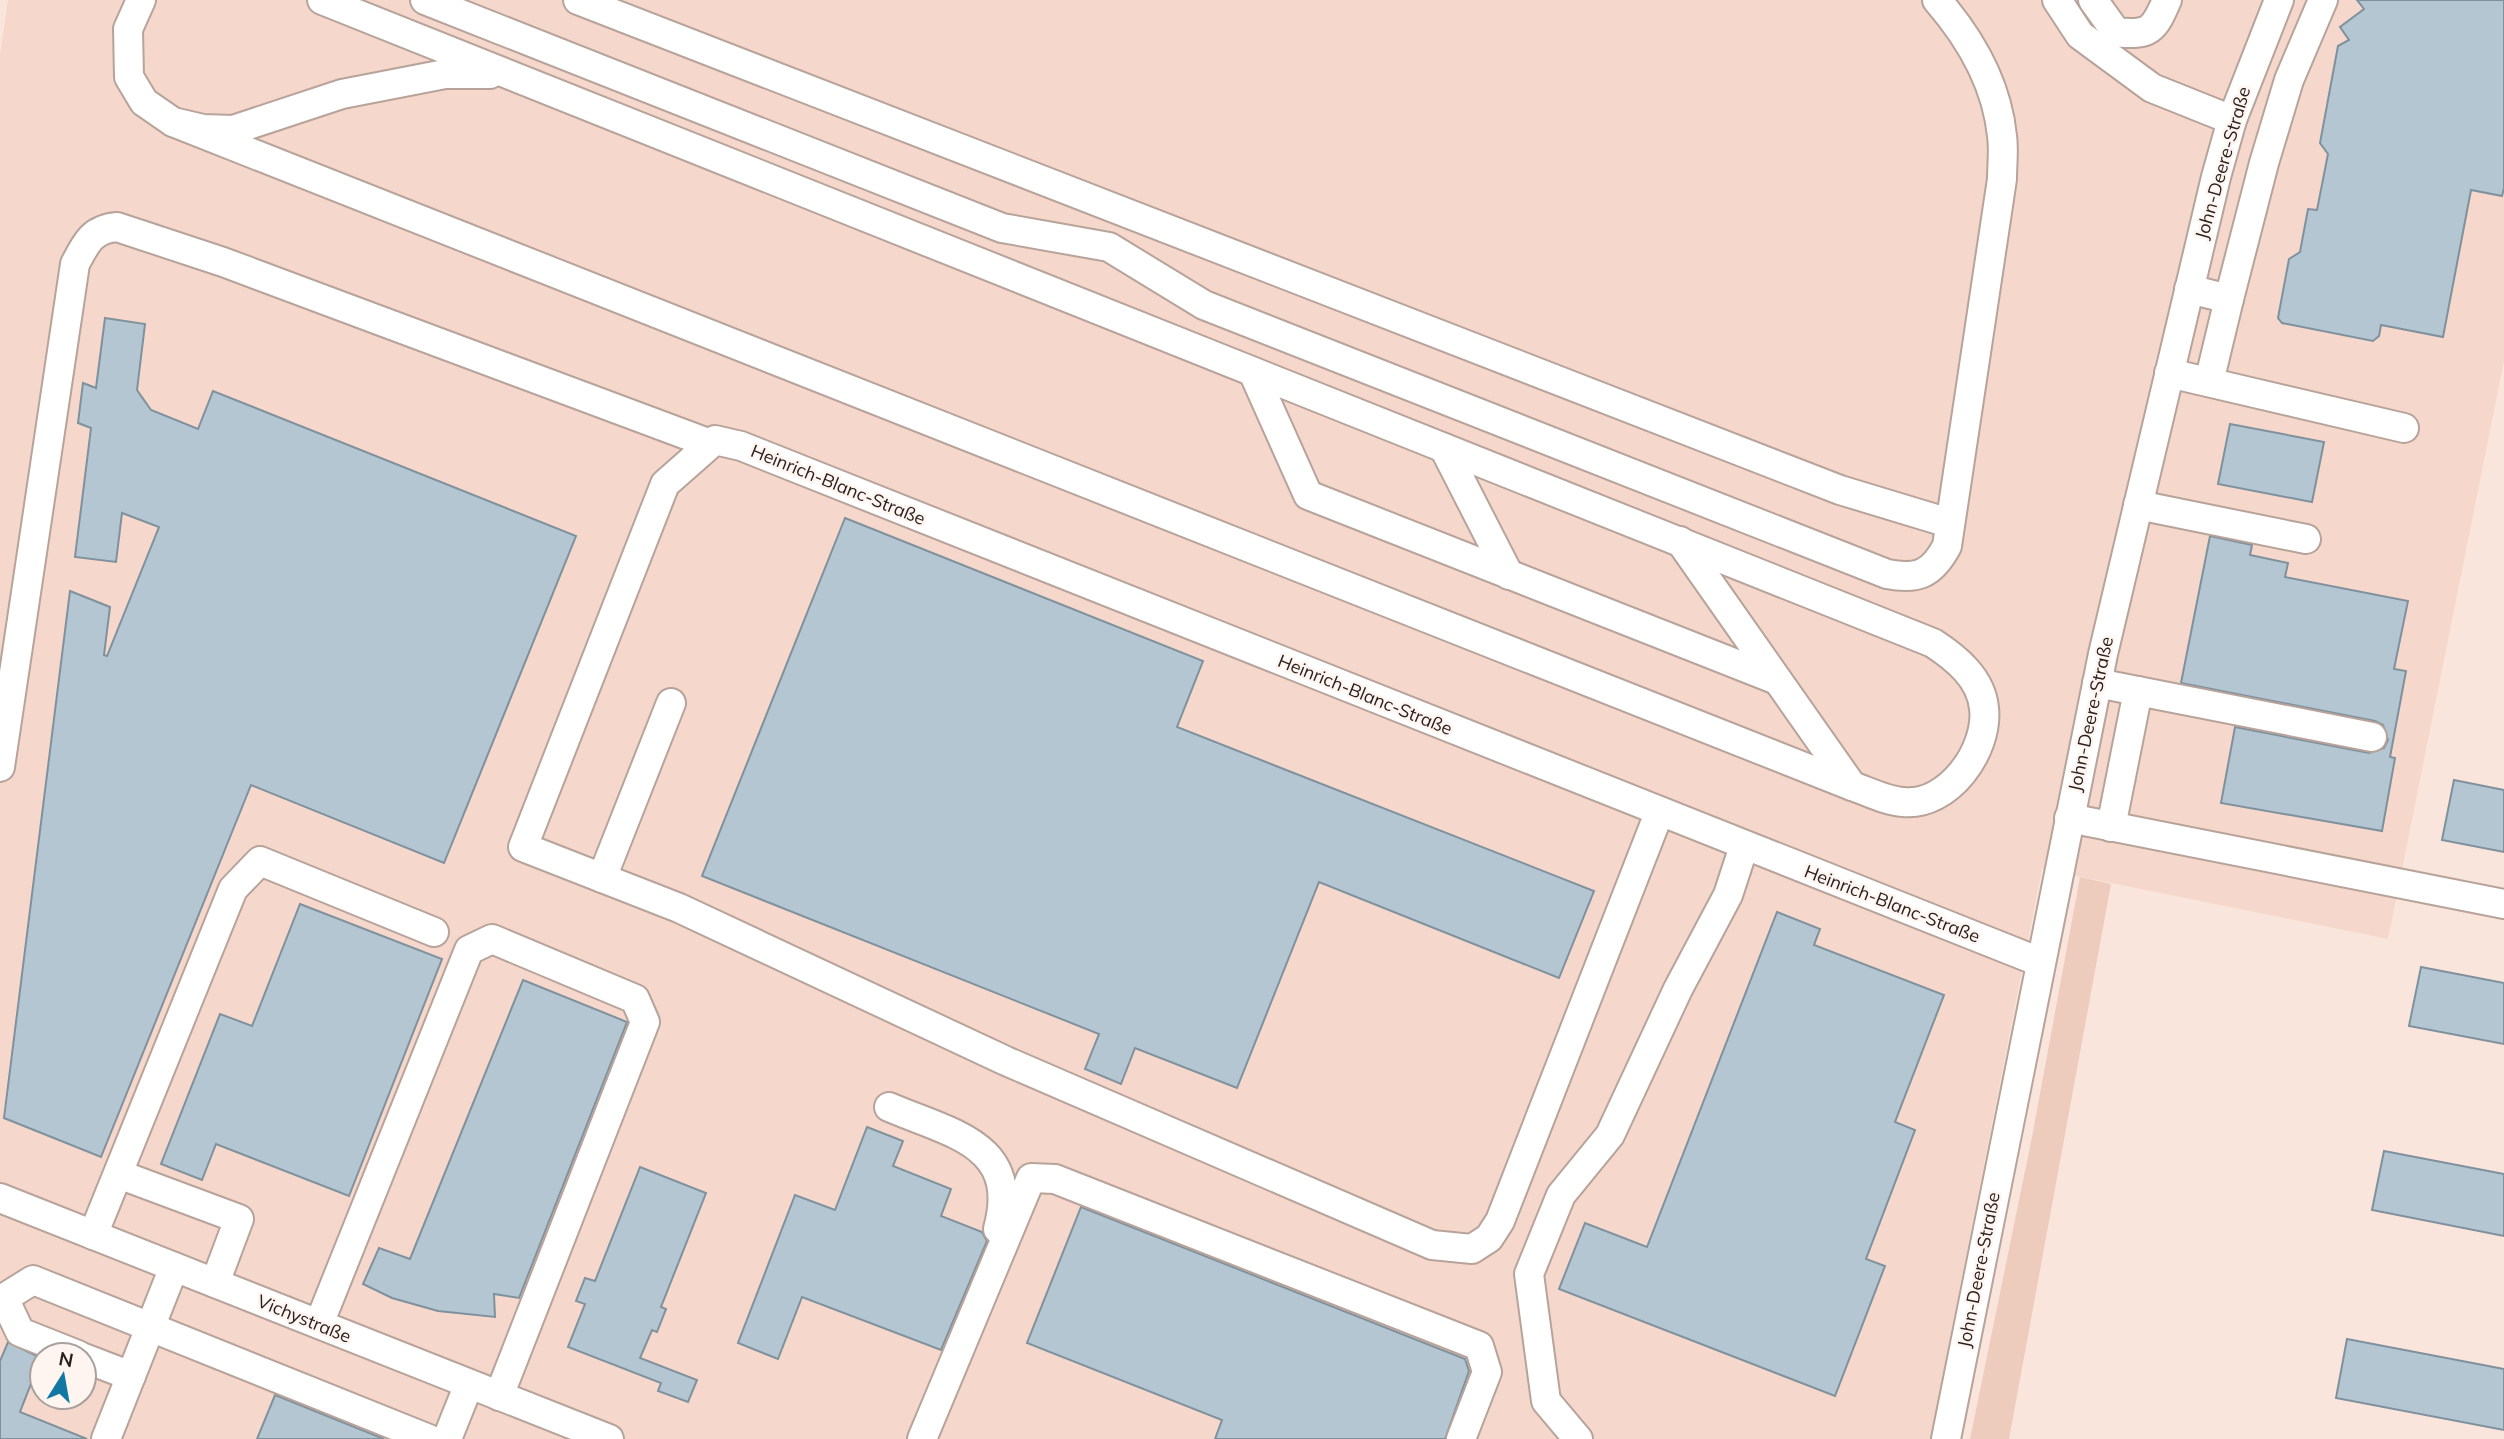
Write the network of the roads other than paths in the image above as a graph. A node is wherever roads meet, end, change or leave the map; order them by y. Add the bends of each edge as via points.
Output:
1 (141, 0) edge
2 (322, 0) edge
3 (425, 0) edge
4 (578, 0) edge
5 (1937, 0) edge
6 (2057, 0) edge
7 (2093, 0) edge
8 (2167, 0) edge
9 (2279, 0) edge
10 (2323, 0) edge
11 (504, 74) junction
12 (2232, 120) junction
13 (173, 122) junction
14 (2189, 289) junction
15 (2229, 299) junction
16 (1253, 372) junction
17 (2169, 373) junction
18 (2209, 382) junction
19 (2404, 428) dead end
20 (1444, 448) junction
21 (701, 450) junction
22 (2138, 505) junction
23 (1950, 523) junction
24 (2306, 539) dead end
25 (1680, 541) junction
26 (1509, 575) junction
27 (1777, 680) junction
28 (2097, 682) junction
29 (2138, 691) junction
30 (671, 703) dead end
31 (2372, 737) dead end
32 (0, 767) edge
33 (1852, 786) junction
34 (1659, 813) junction
35 (2069, 818) junction
36 (2111, 827) junction
37 (1744, 846) junction
38 (602, 877) junction
39 (2504, 904) edge
40 (434, 932) dead end
41 (2040, 962) junction
42 (889, 1107) dead end
43 (129, 1178) dead end
44 (0, 1198) edge
45 (93, 1235) junction
46 (174, 1267) junction
47 (215, 1283) junction
48 (318, 1324) junction
49 (150, 1326) junction
50 (43, 1341) edge
51 (98, 1363) edge
52 (131, 1376) junction
53 (469, 1384) junction
54 (499, 1396) junction
55 (106, 1439) edge
56 (429, 1439) edge
57 (447, 1439) edge
58 (609, 1439) edge
59 (912, 1439) edge
60 (922, 1439) edge
61 (1461, 1439) edge
62 (1578, 1439) edge
63 (1946, 1439) edge

1 - 13 street via 128,29 130,77 144,102
2 - 11 street
3 - 23 street via 1002,228 1109,247 1204,305 1887,574 1908,578 1927,571 1947,546
4 - 23 street via 1827,485
5 - 23 street via 1958,23 1979,60 2002,135 2002,179
6 - 12 street via 2080,35 2152,88
7 - 8 street via 2116,32 2139,35 2156,25
9 - 12 street, John-Deere-Straße
10 - 15 street via 2289,80
11 - 13 street via 445,74 342,94 233,130
11 - 16 street
12 - 14 street, John-Deere-Straße
13 - 33 street
14 - 15 street
14 - 17 street, John-Deere-Straße
15 - 18 street
16 - 20 street
16 - 26 street via 1308,495
17 - 18 street
17 - 22 street, John-Deere-Straße
18 - 19 street
20 - 25 street
20 - 26 street
21 - 32 street, Heinrich-Blanc-Straße via 223,262 117,228 101,229 88,240 75,264
21 - 34 street, Heinrich-Blanc-Straße via 715,440 741,446
21 - 38 street via 665,484 523,847
22 - 24 street
22 - 28 street, John-Deere-Straße
25 - 27 street
25 - 33 street via 1933,643 1957,658 1975,682 1984,708 1981,738 1959,780 1936,794 1904,803
26 - 27 street
27 - 33 street
28 - 29 street
28 - 35 street, John-Deere-Straße
29 - 31 street
29 - 36 street
30 - 38 street
34 - 37 street, Heinrich-Blanc-Straße
34 - 38 street via 1500,1221 1489,1238 1472,1249 1432,1245 1006,1061 679,908
35 - 36 street
35 - 41 street, John-Deere-Straße
36 - 39 street
37 - 41 street, Heinrich-Blanc-Straße
37 - 62 street via 1728,895 1610,1135 1561,1195 1529,1274 1546,1401
40 - 45 street via 260,861 233,889
41 - 63 street, John-Deere-Straße
42 - 59 street via 970,1142 993,1161 1005,1202 999,1229
43 - 47 street via 239,1219
44 - 45 street, Vichystraße
45 - 46 street, Vichystraße
46 - 47 street, Vichystraße
46 - 49 street
47 - 48 street, Vichystraße
48 - 53 street, Vichystraße
48 - 54 street via 469,950 492,939 635,999 645,1022
49 - 50 street via 33,1280 4,1298 20,1332
49 - 52 street
49 - 56 street
51 - 52 street
52 - 55 street
53 - 54 street, Vichystraße
53 - 57 street
54 - 58 street, Vichystraße
60 - 61 street via 1031,1178 1055,1179 1479,1346 1488,1372

